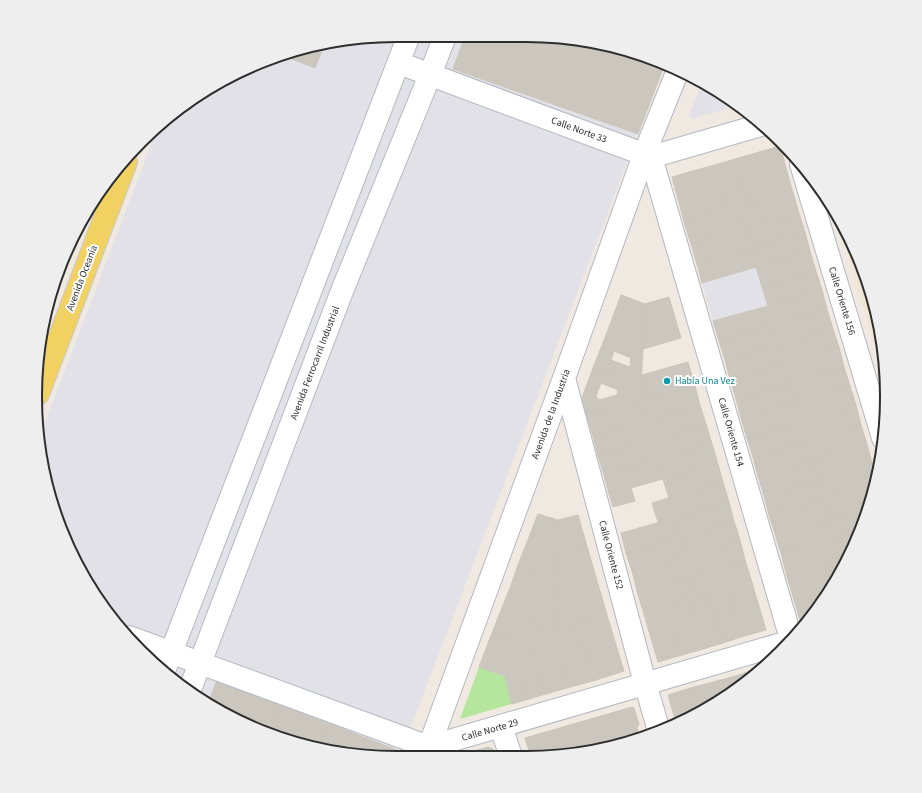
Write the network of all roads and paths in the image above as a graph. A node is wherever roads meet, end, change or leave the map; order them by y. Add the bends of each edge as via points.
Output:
1 (406, 42) edge
2 (443, 42) edge
3 (399, 63) junction
4 (430, 75) junction
5 (676, 76) edge
6 (754, 126) edge
7 (648, 156) junction
8 (122, 173) edge
9 (806, 179) edge
10 (314, 282) junction
11 (342, 291) junction
12 (564, 378) junction
13 (43, 382) edge
14 (879, 424) edge
15 (789, 633) edge
16 (778, 645) edge
17 (149, 650) edge
18 (168, 662) edge
19 (200, 663) junction
20 (645, 683) junction
21 (192, 685) edge
22 (657, 725) edge
23 (501, 726) junction
24 (422, 751) edge
25 (428, 751) edge
26 (432, 751) edge
27 (508, 751) edge

1 - 3 street
2 - 4 street, Avenida Ferrocarril Industrial
3 - 4 street, Calle Norte 33
3 - 10 street
4 - 7 street, Calle Norte 33
4 - 11 street, Avenida Ferrocarril Industrial
5 - 7 street, Avenida de la Industria
6 - 7 street
7 - 12 street, Avenida de la Industria
7 - 15 street, Calle Oriente 154
8 - 13 main road, Avenida Oceanía
9 - 14 street, Calle Oriente 156
10 - 11 street
10 - 18 street
11 - 19 street, Avenida Ferrocarril Industrial
12 - 20 street, Calle Oriente 152
12 - 25 street, Avenida de la Industria
16 - 20 street, Calle Norte 29
17 - 18 street
18 - 19 street
19 - 21 street, Avenida Ferrocarril Industrial
19 - 24 street
20 - 22 street, Calle Oriente 152
20 - 23 street, Calle Norte 29
23 - 26 street, Calle Norte 29
23 - 27 street

